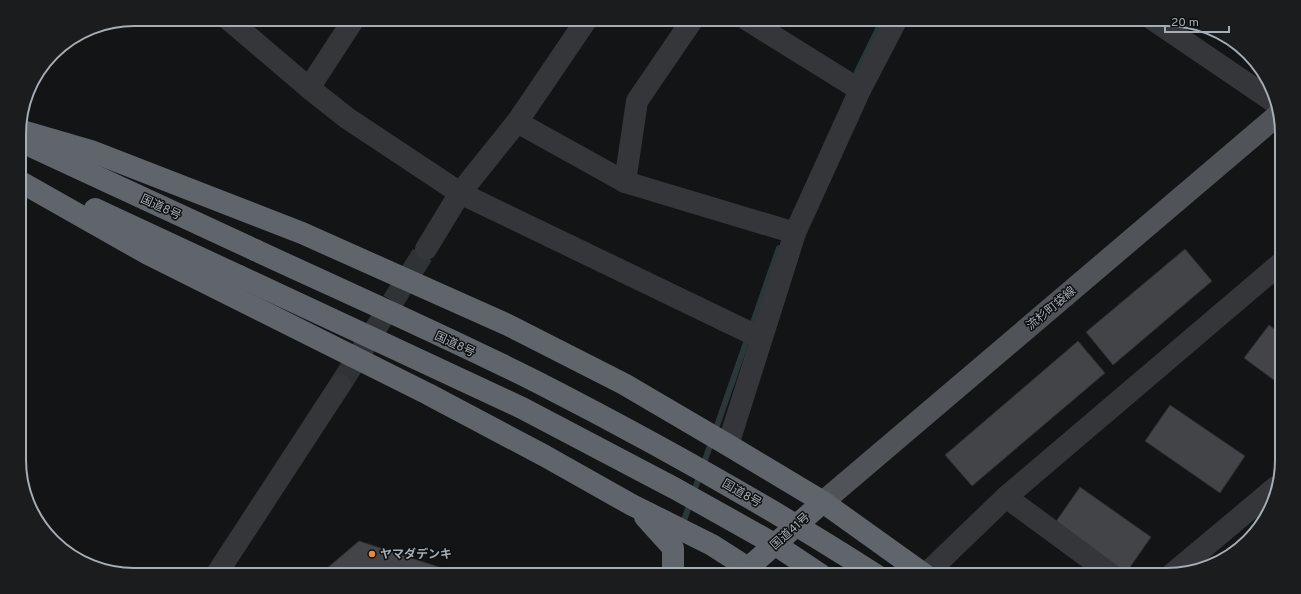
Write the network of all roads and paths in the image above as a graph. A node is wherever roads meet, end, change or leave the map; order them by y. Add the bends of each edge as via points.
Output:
1 (236, 26) edge
2 (349, 26) edge
3 (582, 26) edge
4 (688, 26) edge
5 (757, 26) edge
6 (893, 26) edge
7 (1168, 26) edge
8 (309, 88) junction
9 (860, 90) junction
10 (1269, 98) edge
11 (1274, 119) edge
12 (517, 122) junction
13 (26, 132) edge
14 (26, 144) edge
15 (26, 177) edge
16 (625, 182) junction
17 (26, 185) edge
18 (460, 193) junction
19 (795, 233) junction
20 (426, 249) tunnel mouth
21 (1275, 268) edge
22 (761, 338) junction
23 (340, 385) tunnel mouth
24 (728, 444) junction
25 (1269, 492) edge
26 (1006, 497) junction
27 (823, 502) junction
28 (632, 505) junction
29 (1180, 567) edge
30 (221, 568) edge
31 (673, 568) edge
32 (742, 568) edge
33 (754, 568) edge
34 (811, 568) edge
35 (865, 568) edge
36 (915, 568) edge
37 (932, 568) edge
38 (1102, 568) edge

1 - 8 street
2 - 8 street
3 - 12 street
4 - 16 street via 637,100
5 - 9 street
6 - 9 street
7 - 10 street
8 - 18 street via 347,118
9 - 19 street
11 - 27 main road, 流杉町袋線
12 - 16 street
12 - 18 street
13 - 24 highway via 91,151 295,230 402,276 508,325 624,384
14 - 35 highway, 国道8号, bridge via 538,383 698,468 797,524
15 - 34 highway, bridge via 522,408 676,489 776,545
16 - 19 street
17 - 28 highway via 148,254 428,394
18 - 20 street
18 - 22 street
19 - 22 street
21 - 26 street
22 - 24 street
23 - 30 street
24 - 27 highway
25 - 29 street
26 - 37 street
26 - 38 street
27 - 33 highway, 国道41号
27 - 36 highway
28 - 31 highway via 655,526 672,548
28 - 32 highway via 712,545

